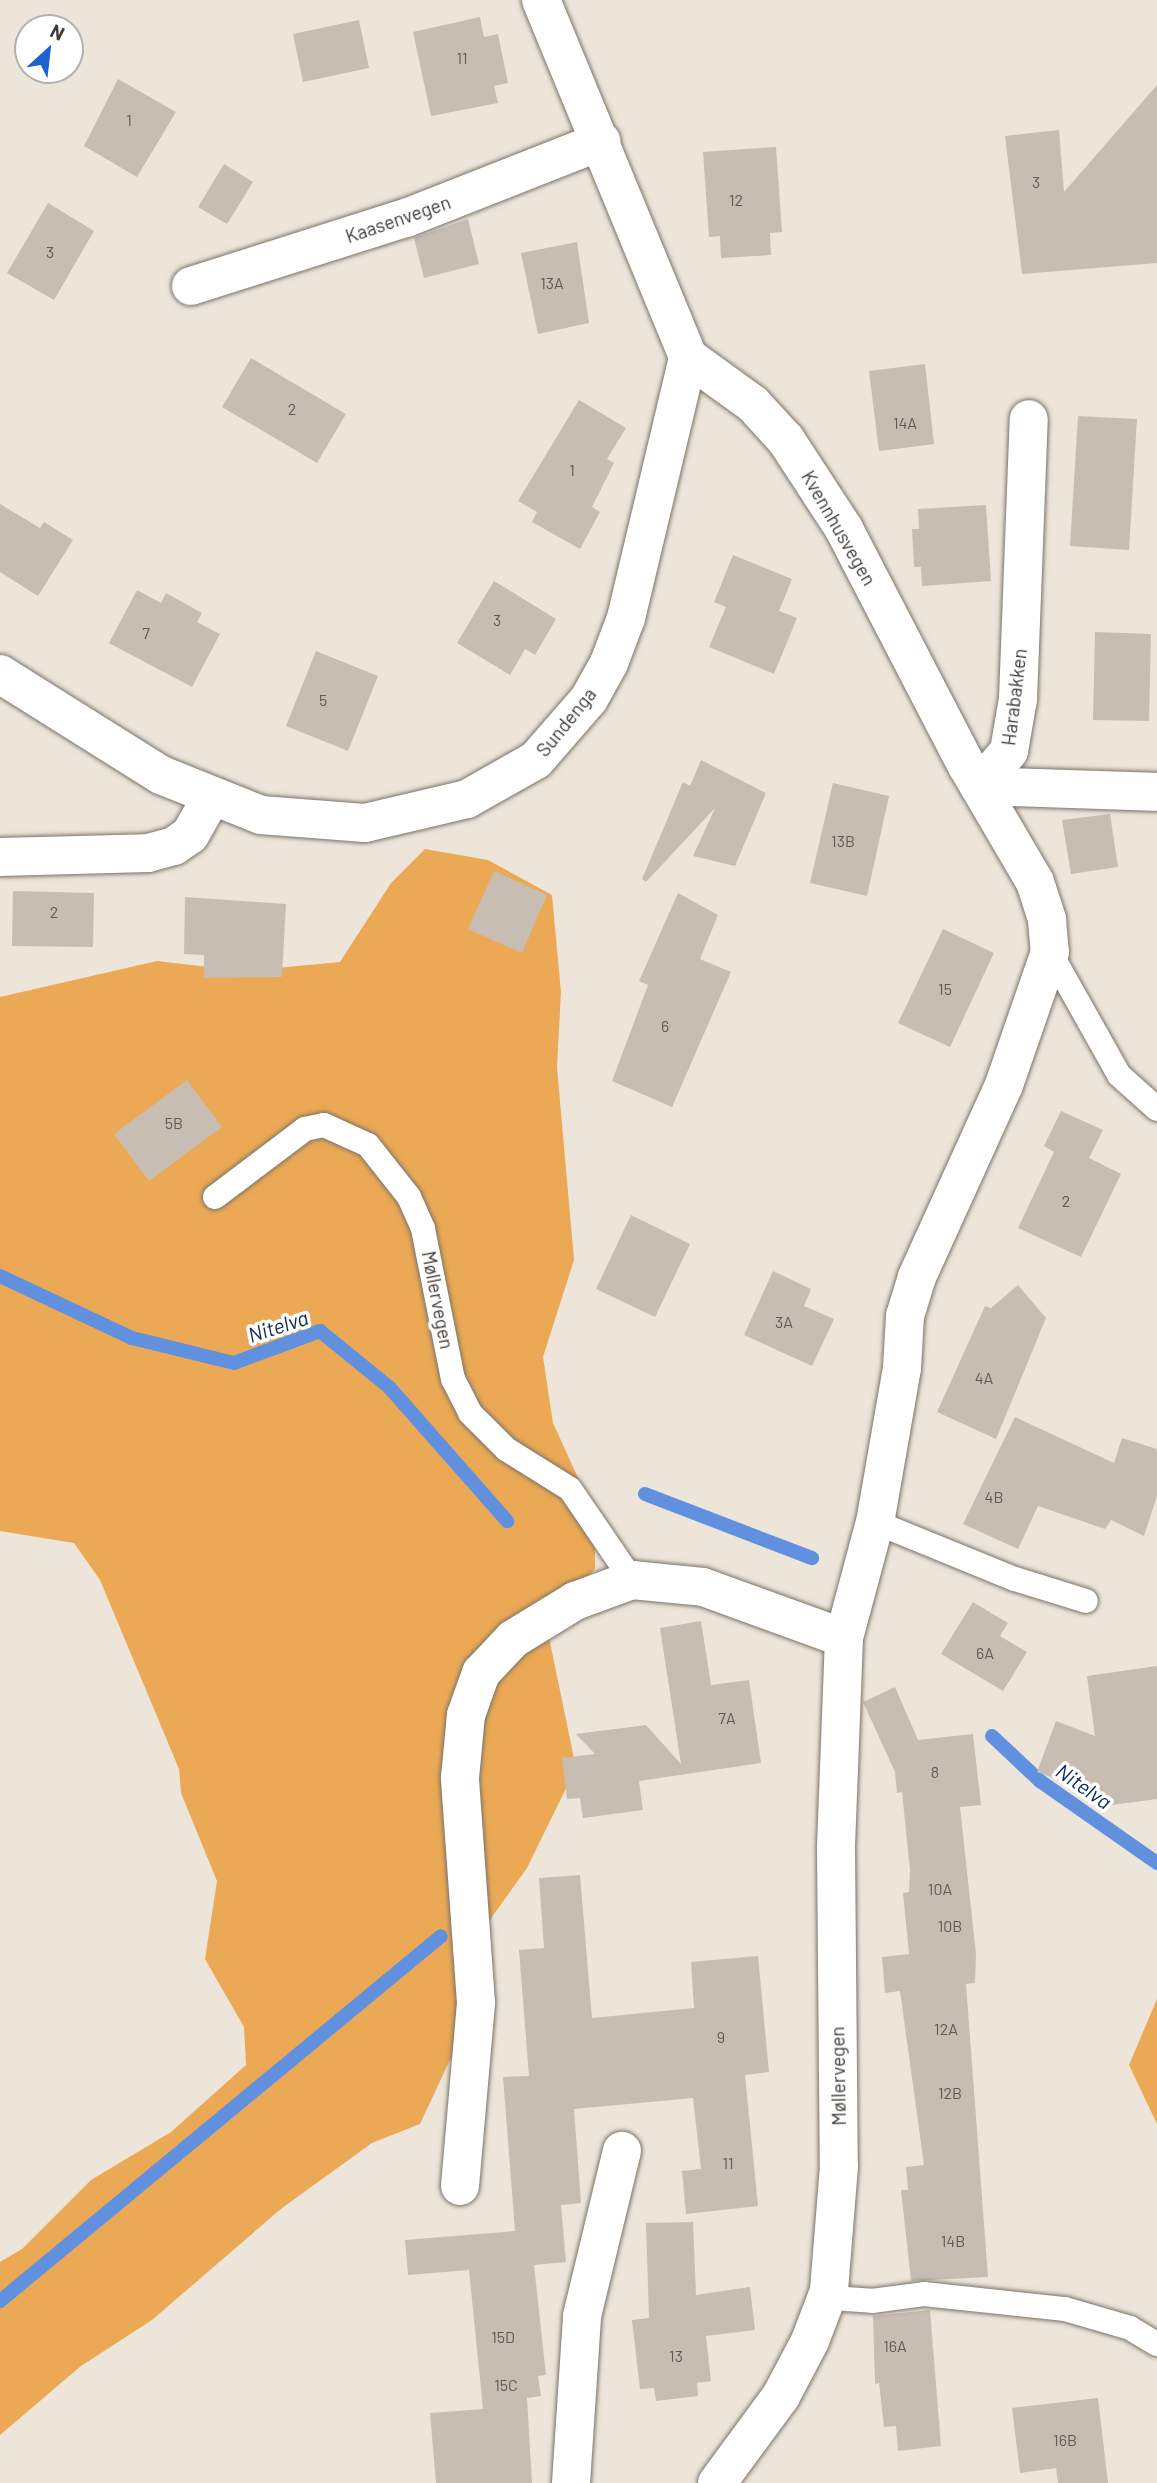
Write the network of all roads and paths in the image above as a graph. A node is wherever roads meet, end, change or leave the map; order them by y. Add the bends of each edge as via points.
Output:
1 (541, 0) edge
2 (601, 141) junction
3 (191, 286) dead end
4 (688, 357) junction
5 (1029, 419) dead end
6 (0, 674) edge
7 (979, 786) junction
8 (1157, 792) edge
9 (211, 798) junction
10 (0, 857) edge
11 (1050, 952) junction
12 (1004, 1085) joint
13 (1157, 1109) edge
14 (215, 1198) dead end
15 (875, 1522) junction
16 (632, 1580) junction
17 (1086, 1601) dead end
18 (844, 1638) junction
19 (622, 2151) dead end
20 (460, 2186) dead end
21 (829, 2291) junction
22 (1157, 2344) edge
23 (571, 2483) edge
24 (717, 2483) edge

1 - 2 street
2 - 3 street, Kaasenvegen via 406,218
2 - 4 street
4 - 7 street, Kvennhusvegen via 753,404 786,440 844,529
4 - 9 street, Sundenga via 623,629 589,699 536,760 467,799 365,823 261,815
5 - 7 street, Harabakken via 1018,699 1009,751
6 - 9 street, Sundenga via 105,744
7 - 8 street
7 - 11 street, Kvennhusvegen via 1035,882 1047,920
9 - 10 street via 190,835 174,846 148,853
11 - 12 street, Kvennhusvegen
11 - 13 lane via 1119,1075
12 - 15 street, Møllervegen via 909,1303
14 - 16 lane, Møllervegen via 305,1129 324,1125 368,1145 409,1196 423,1229 453,1379 470,1413 506,1449 570,1489
15 - 17 lane via 1015,1579
15 - 18 street, Møllervegen
16 - 18 street via 703,1587
16 - 20 street via 575,1601 513,1639 481,1673 466,1715 460,1779 476,2003
18 - 21 street, Møllervegen via 836,1847 839,2166
19 - 23 street via 582,2316
21 - 22 lane via 846,2299 872,2301 924,2294 1065,2309 1130,2328
21 - 24 street, Møllervegen via 810,2341 780,2396

